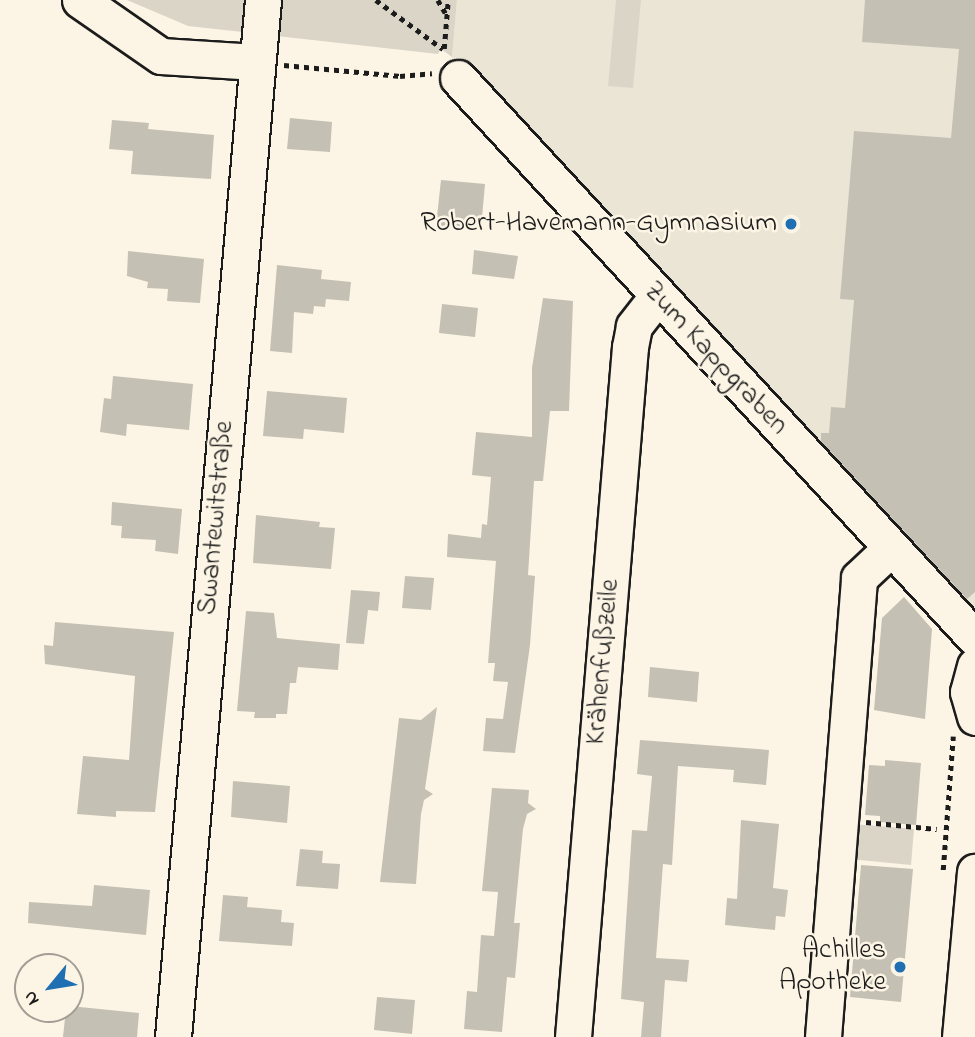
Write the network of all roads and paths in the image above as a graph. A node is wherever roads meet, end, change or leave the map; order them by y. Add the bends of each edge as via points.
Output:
1 (80, 0) edge
2 (264, 0) edge
3 (376, 0) edge
4 (438, 0) edge
5 (448, 0) edge
6 (447, 15) junction
7 (256, 62) junction
8 (452, 66) junction
9 (657, 297) junction
10 (890, 550) junction
11 (975, 638) edge
12 (975, 666) edge
13 (964, 724) edge
14 (862, 822) dead end
15 (937, 829) dead end
16 (959, 874) edge
17 (970, 984) edge
18 (173, 1037) edge
19 (573, 1037) edge
20 (823, 1037) edge
21 (960, 1037) edge

1 - 7 street via 161,56
2 - 7 street, Swantewitstraße
3 - 8 path
4 - 6 path
5 - 6 path
6 - 8 path
7 - 8 path via 400,76
7 - 18 street, Swantewitstraße
8 - 9 street, Zum Kappgraben
9 - 10 street, Zum Kappgraben
9 - 19 street, Krähenfußzeile via 634,326 630,347
10 - 11 street, Zum Kappgraben
10 - 20 street via 859,578
12 - 13 street
13 - 16 path
14 - 15 path
16 - 17 street
17 - 21 street

